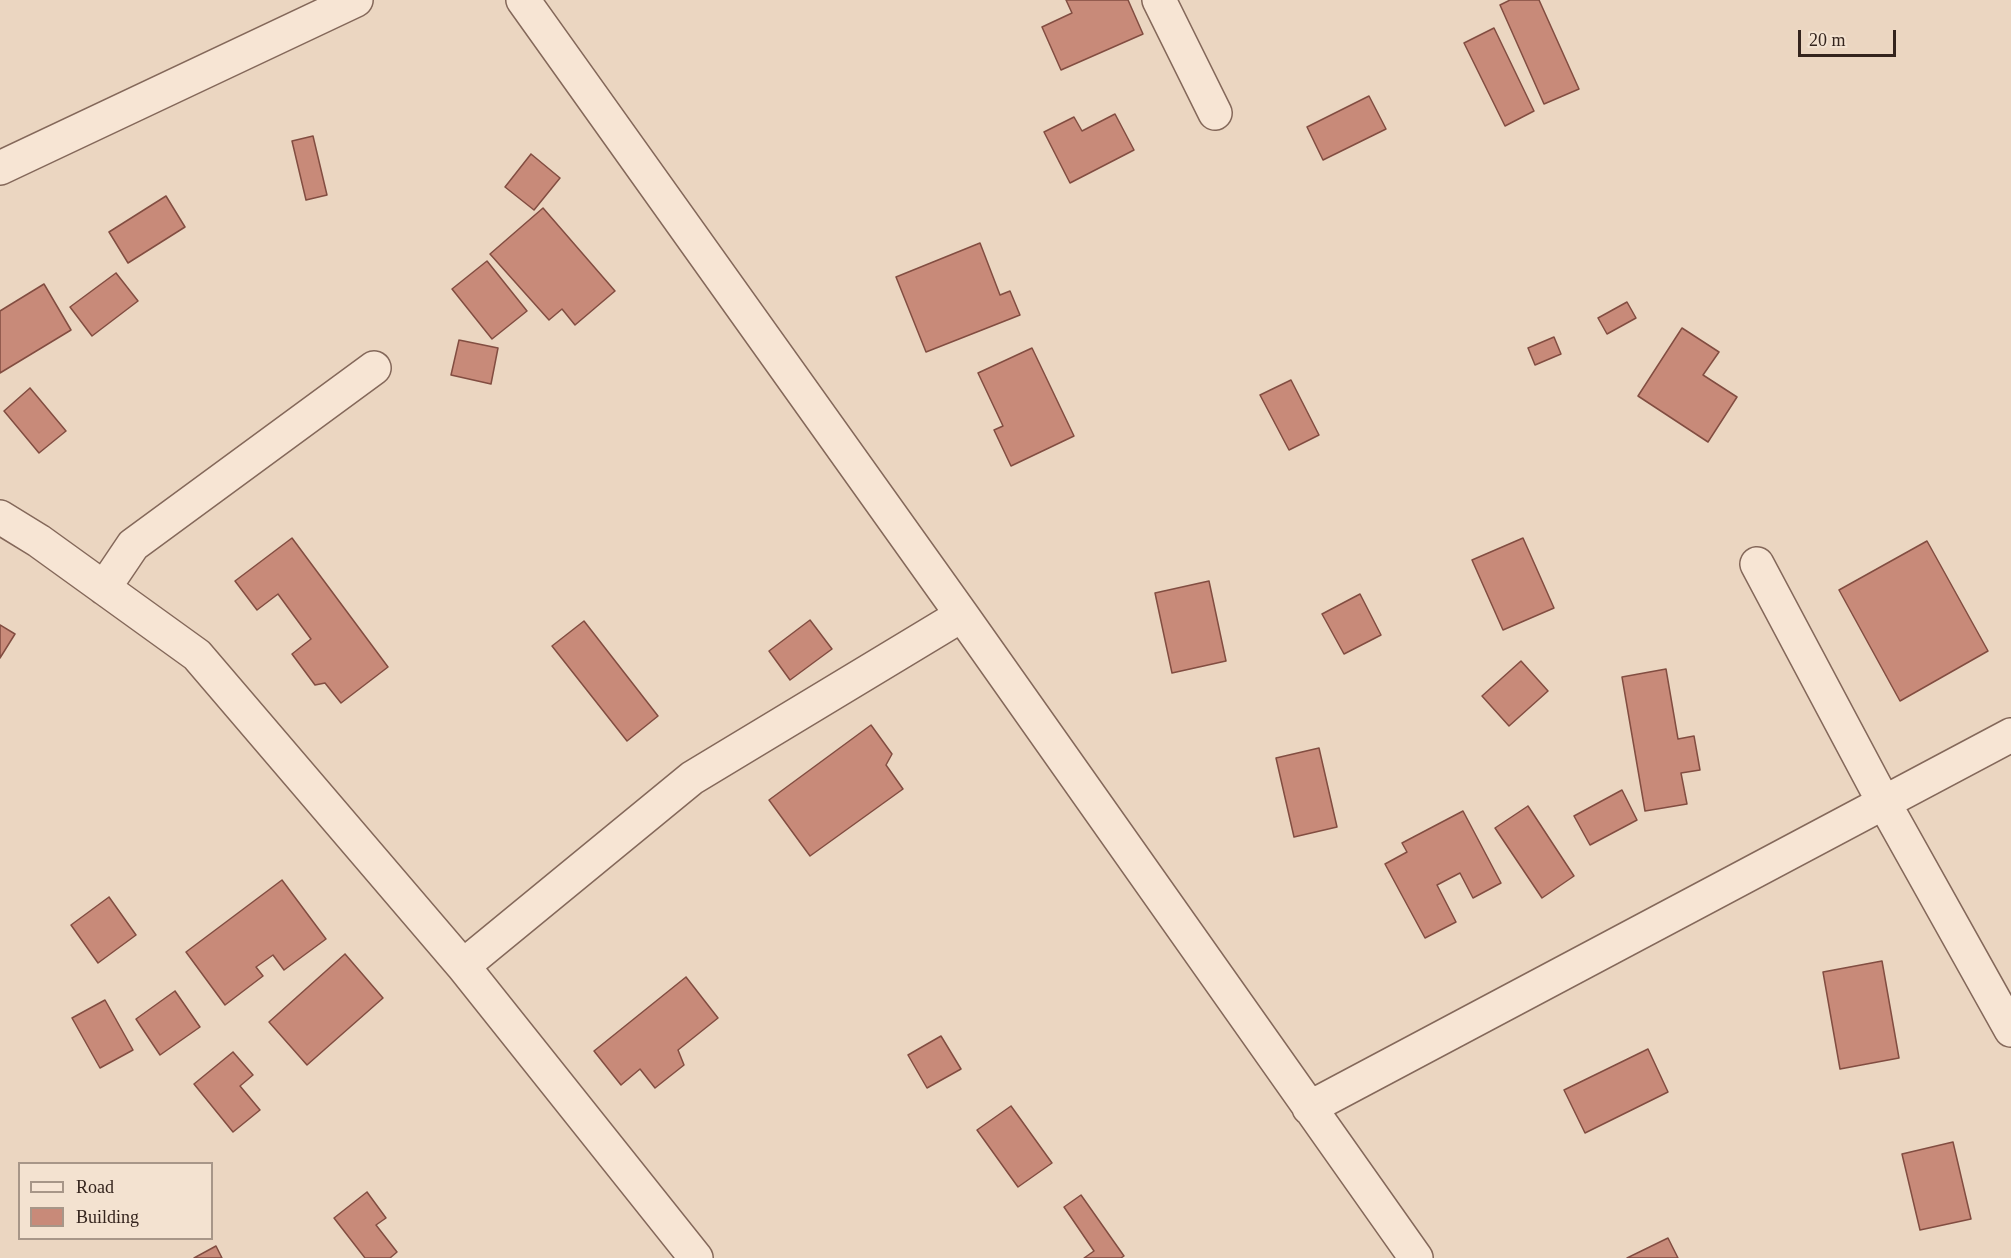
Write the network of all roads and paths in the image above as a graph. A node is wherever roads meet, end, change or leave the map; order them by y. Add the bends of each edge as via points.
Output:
1 (356, 0) edge
2 (523, 0) edge
3 (1159, 0) edge
4 (1215, 113) dead end
5 (0, 168) edge
6 (374, 368) dead end
7 (0, 517) edge
8 (1757, 564) dead end
9 (104, 588) junction
10 (962, 615) junction
11 (2011, 735) edge
12 (1883, 801) junction
13 (463, 966) junction
14 (2011, 1030) edge
15 (1309, 1108) junction
16 (696, 1258) edge
17 (1416, 1258) edge

1 - 5 street
2 - 10 street
3 - 4 street
6 - 9 street via 133,545
7 - 9 street
8 - 12 street
9 - 13 street via 197,655
10 - 13 street via 692,778
10 - 15 street
11 - 12 street
12 - 14 street
12 - 15 street
13 - 16 street
15 - 17 street

